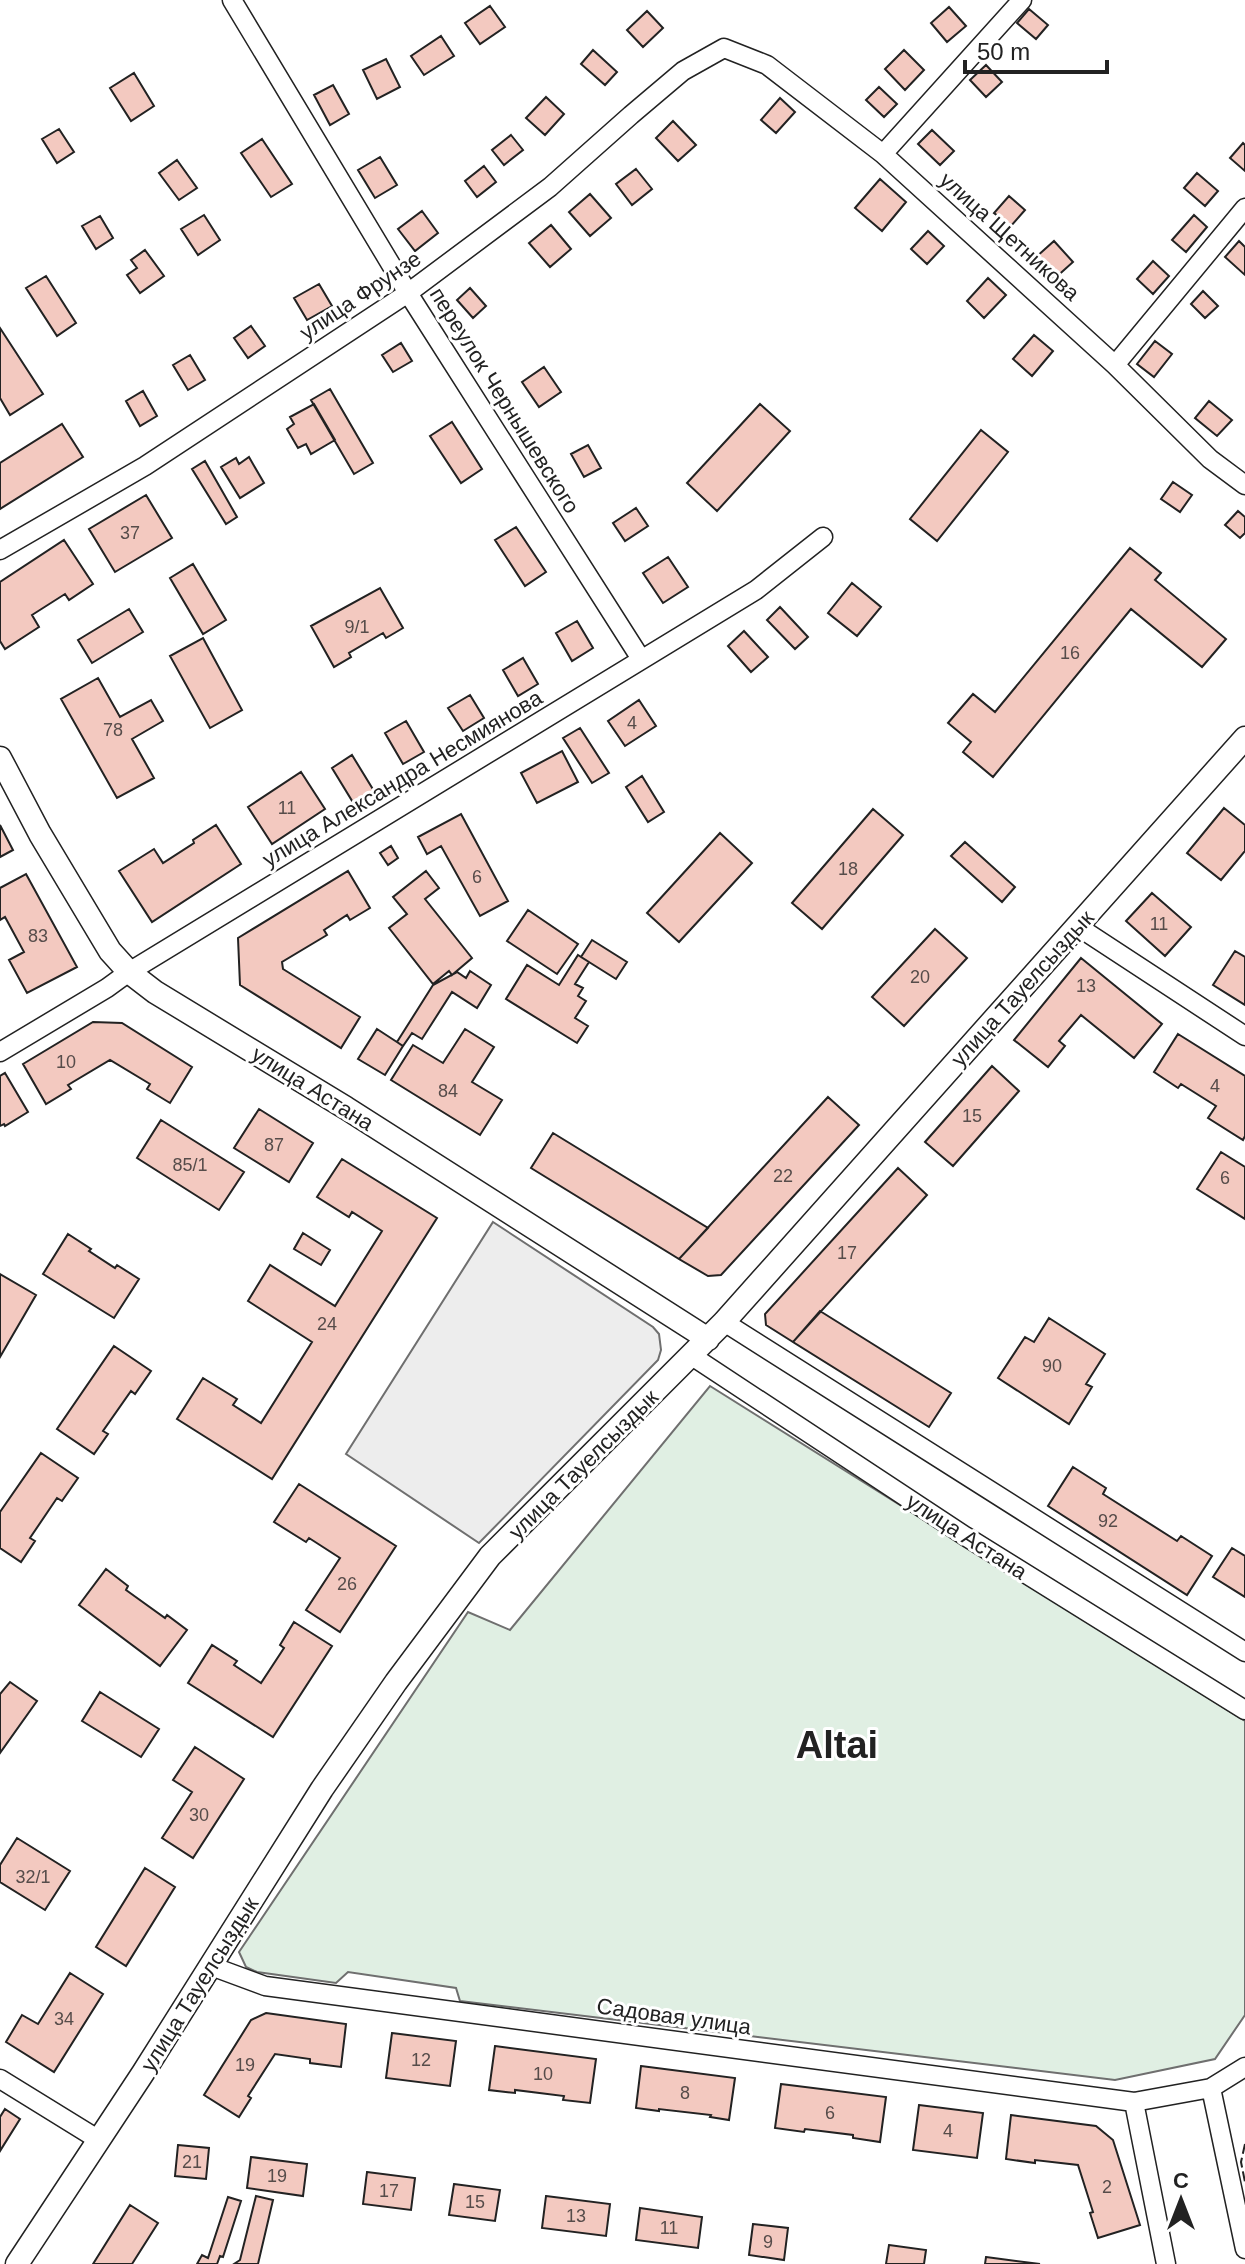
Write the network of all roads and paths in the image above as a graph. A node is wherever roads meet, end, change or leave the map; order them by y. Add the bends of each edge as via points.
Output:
1 (232, 0) edge
2 (1022, 0) edge
3 (724, 48) joint
4 (883, 154) junction
5 (1245, 208) edge
6 (408, 293) junction
7 (1115, 365) junction
8 (1245, 485) edge
9 (823, 537) dead end
10 (0, 550) edge
11 (641, 659) junction
12 (1245, 738) edge
13 (0, 758) edge
14 (1077, 926) junction
15 (129, 972) junction
16 (1245, 1036) edge
17 (0, 1052) edge
18 (724, 1322) junction
19 (708, 1339) junction
20 (692, 1356) junction
21 (1245, 1652) edge
22 (1245, 1710) edge
23 (211, 1966) junction
24 (1245, 2067) edge
25 (0, 2079) edge
26 (1211, 2088) junction
27 (1134, 2102) junction
28 (99, 2140) junction
29 (1245, 2249) edge
30 (17, 2264) edge
31 (1166, 2264) edge

1 - 6 street, переулок Чернышевского
2 - 4 street
3 - 4 street, улица Щетникова via 767,65
3 - 6 street, улица Фрунзе via 683,71 550,187
4 - 7 street, улица Щетникова
5 - 7 street
6 - 10 street, улица Фрунзе via 145,466
6 - 11 street, переулок Чернышевского
7 - 8 street, улица Щетникова via 1210,459
9 - 11 street, улица Александра Несмиянова via 756,590
11 - 15 street, улица Александра Несмиянова
12 - 14 street, улица Тауелсыздык
13 - 15 street, улица Астана via 110,951
14 - 16 street
14 - 18 street, улица Тауелсыздык
15 - 17 street, улица Александра Несмиянова
15 - 19 street, улица Астана
18 - 19 street, улица Тауелсыздык
18 - 21 street
19 - 20 street, улица Тауелсыздык
20 - 22 street, улица Астана via 965,1536
20 - 23 street, улица Тауелсыздык via 490,1556 322,1789
23 - 27 street, Садовая улица via 265,1986
23 - 28 street, улица Тауелсыздык
24 - 26 street
25 - 28 street
26 - 27 street, Садовая улица
26 - 29 street
27 - 31 street
28 - 30 street, улица Тауелсыздык

